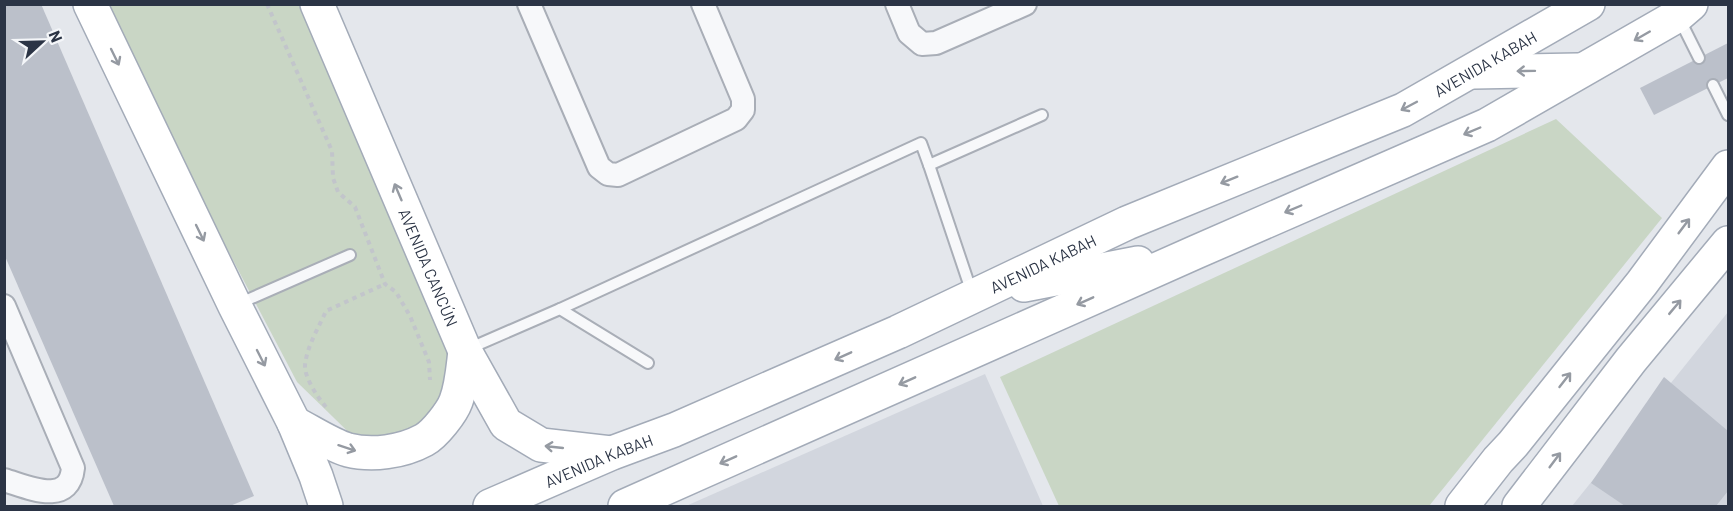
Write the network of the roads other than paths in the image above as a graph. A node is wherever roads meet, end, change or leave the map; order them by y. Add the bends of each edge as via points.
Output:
1 (90, 4) edge
2 (317, 4) edge
3 (529, 4) edge
4 (704, 4) edge
5 (897, 4) edge
6 (1025, 4) edge
7 (1588, 4) edge
8 (1690, 8) edge
9 (1699, 58) dead end
10 (1583, 70) junction
11 (1469, 72) junction
12 (1713, 85) dead end
13 (1042, 115) dead end
14 (1728, 115) edge
15 (930, 165) junction
16 (1728, 167) edge
17 (1727, 246) edge
18 (1196, 252) junction
19 (350, 255) dead end
20 (972, 296) junction
21 (4, 306) edge
22 (235, 306) junction
23 (560, 309) junction
24 (465, 351) junction
25 (1631, 360) junction
26 (648, 363) dead end
27 (294, 423) junction
28 (612, 453) junction
29 (1498, 460) junction
30 (4, 480) edge
31 (326, 507) edge
32 (490, 507) edge
33 (624, 507) edge
34 (1462, 507) edge
35 (1519, 507) edge

1 -> 22 main road
24 -> 2 main road, AVENIDA CANCÚN
3 - 4 street via 599,167 618,175 736,119 743,110 743,99
5 - 6 street via 909,33 922,44 936,43
7 - 11 main road, AVENIDA KABAH
8 - 9 lane
8 -> 10 main road
10 -> 11 main road
10 -> 18 main road via 1487,125
11 -> 20 main road, AVENIDA KABAH via 1403,110 1165,207
12 - 14 lane
13 - 15 lane
15 - 20 lane
15 - 23 lane via 921,143
29 -> 16 main road via 1635,292
25 -> 17 main road
18 - 20 main road
18 -> 33 main road
19 - 22 lane
20 -> 28 main road, AVENIDA KABAH via 696,421
21 - 30 street via 73,468 72,478 57,492
22 -> 27 main road
23 - 24 lane
23 - 26 lane
27 -> 24 main road via 346,450 370,453 389,452 426,439 455,403
28 -> 24 main road, AVENIDA CANCÚN via 541,445 506,424
25 - 29 main road
35 -> 25 main road
27 - 31 main road
28 - 32 main road, AVENIDA KABAH
29 - 34 main road

